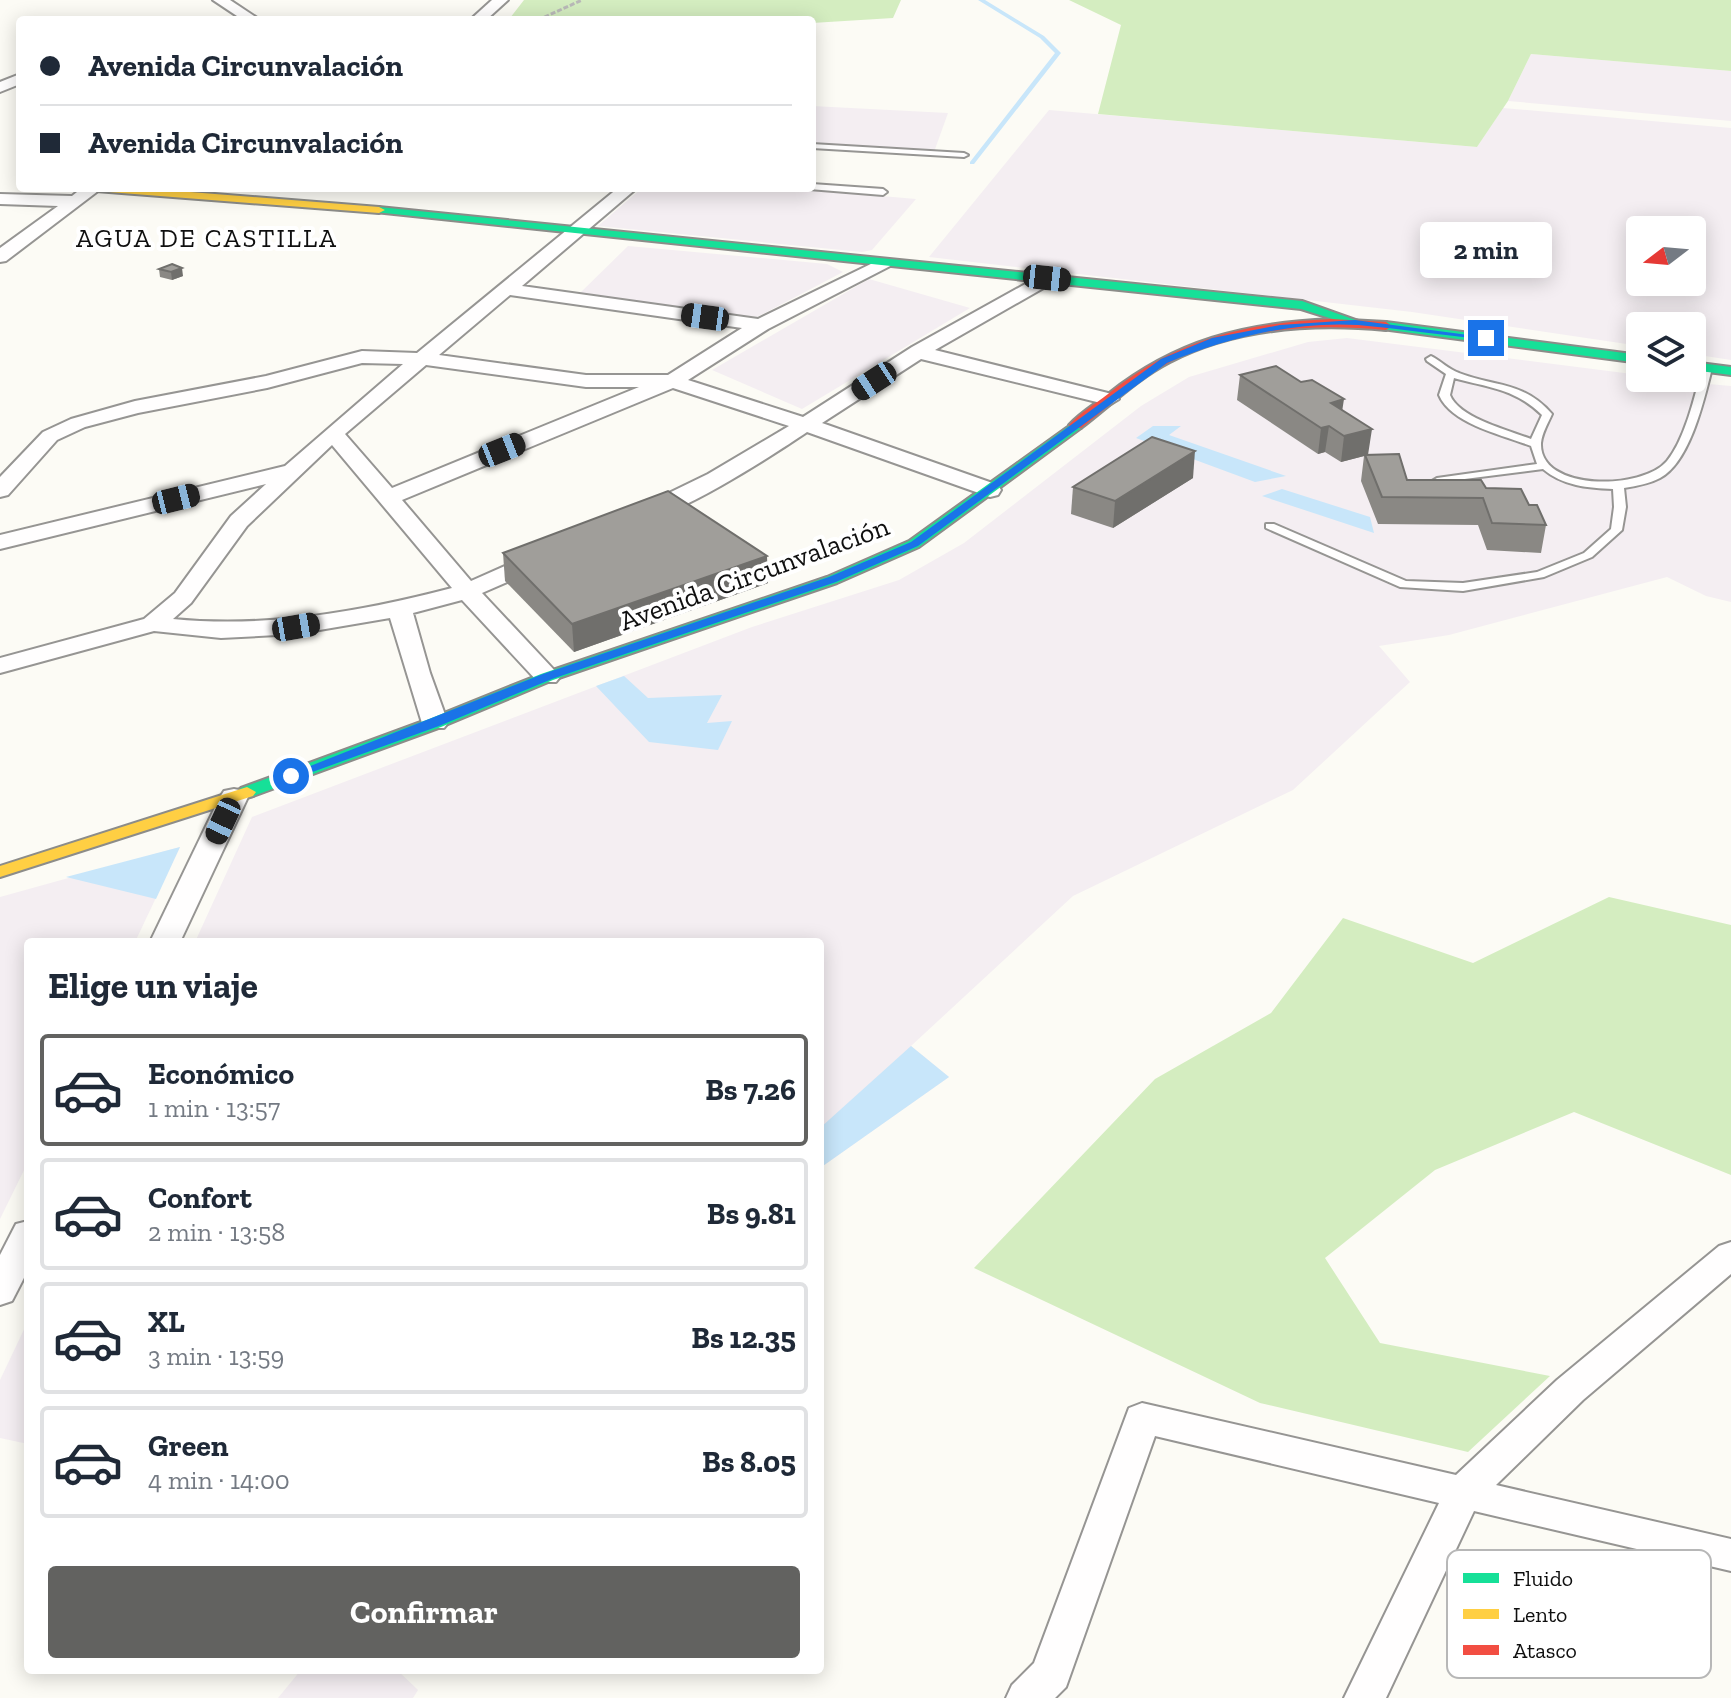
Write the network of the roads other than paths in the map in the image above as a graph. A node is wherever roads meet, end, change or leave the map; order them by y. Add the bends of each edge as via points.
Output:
1 (220, 0) edge
2 (501, 0) edge
3 (246, 16) edge
4 (482, 16) edge
5 (816, 146) edge
6 (964, 155) dead end
7 (816, 187) edge
8 (88, 192) edge
9 (149, 192) edge
10 (623, 192) edge
11 (883, 192) dead end
12 (0, 199) edge
13 (76, 201) junction
14 (578, 231) junction
15 (0, 256) edge
16 (885, 264) junction
17 (1047, 278) junction
18 (506, 289) junction
19 (1355, 322) junction
20 (761, 325) junction
21 (918, 352) junction
22 (1626, 357) edge
23 (423, 359) junction
24 (1431, 359) dead end
25 (1706, 368) edge
26 (1731, 371) edge
27 (1451, 374) junction
28 (672, 381) junction
29 (1699, 392) edge
30 (1109, 399) junction
31 (807, 425) junction
32 (333, 433) junction
33 (1535, 444) junction
34 (1545, 466) junction
35 (293, 471) junction
36 (1437, 481) edge
37 (1618, 486) junction
38 (0, 490) edge
39 (990, 490) junction
40 (389, 497) junction
41 (625, 522) edge
42 (1270, 526) dead end
43 (0, 542) edge
44 (559, 550) edge
45 (467, 591) junction
46 (400, 609) junction
47 (153, 624) junction
48 (0, 666) edge
49 (547, 677) junction
50 (435, 723) junction
51 (234, 797) junction
52 (0, 872) edge
53 (167, 938) edge
54 (24, 1241) edge
55 (1726, 1265) edge
56 (0, 1292) edge
57 (1463, 1493) junction
58 (1709, 1550) edge
59 (1711, 1550) edge
60 (1731, 1555) edge
61 (1027, 1698) edge
62 (1365, 1698) edge

1 - 3 street
2 - 4 street
5 - 6 lane
7 - 11 lane
8 - 13 street
9 - 14 main road
10 - 14 street
12 - 13 street
13 - 15 street
14 - 16 main road
14 - 18 street
16 - 17 main road
16 - 20 street
17 - 19 main road via 1302,305
17 - 21 street
18 - 20 street
18 - 23 street
19 - 22 main road, Avenida Circunvalación
19 - 30 main road, Avenida Circunvalación via 1280,327 1212,341 1164,361
20 - 28 street
21 - 30 street
21 - 31 street
23 - 28 street via 586,381
23 - 32 street
23 - 38 street via 362,357 98,416 50,436
24 - 27 lane
25 - 26 main road
27 - 33 lane via 1446,400 1457,412
27 - 33 lane via 1510,388 1533,400 1547,414
28 - 31 street
28 - 40 street
29 - 37 lane via 1670,465 1656,477
30 - 39 main road, Avenida Circunvalación
31 - 39 street
31 - 41 street via 692,494
32 - 35 street
32 - 40 street
33 - 34 lane
34 - 36 lane
34 - 37 lane via 1590,485
35 - 43 street
35 - 47 street via 239,521 183,598
37 - 42 lane via 1616,530 1588,555 1540,575 1463,587 1404,584
39 - 49 main road, Avenida Circunvalación via 914,544 832,580
40 - 45 street
44 - 45 street
45 - 46 street
45 - 49 street
46 - 47 street via 296,627 221,631
46 - 50 street
47 - 48 street
49 - 50 main road, Avenida Circunvalación
50 - 51 main road, Avenida Circunvalación
51 - 52 main road, Avenida Circunvalación
51 - 53 street
54 - 56 street
55 - 57 street via 1570,1390
57 - 58 street
57 - 61 street via 1142,1418 1051,1674
57 - 62 street
59 - 60 street

